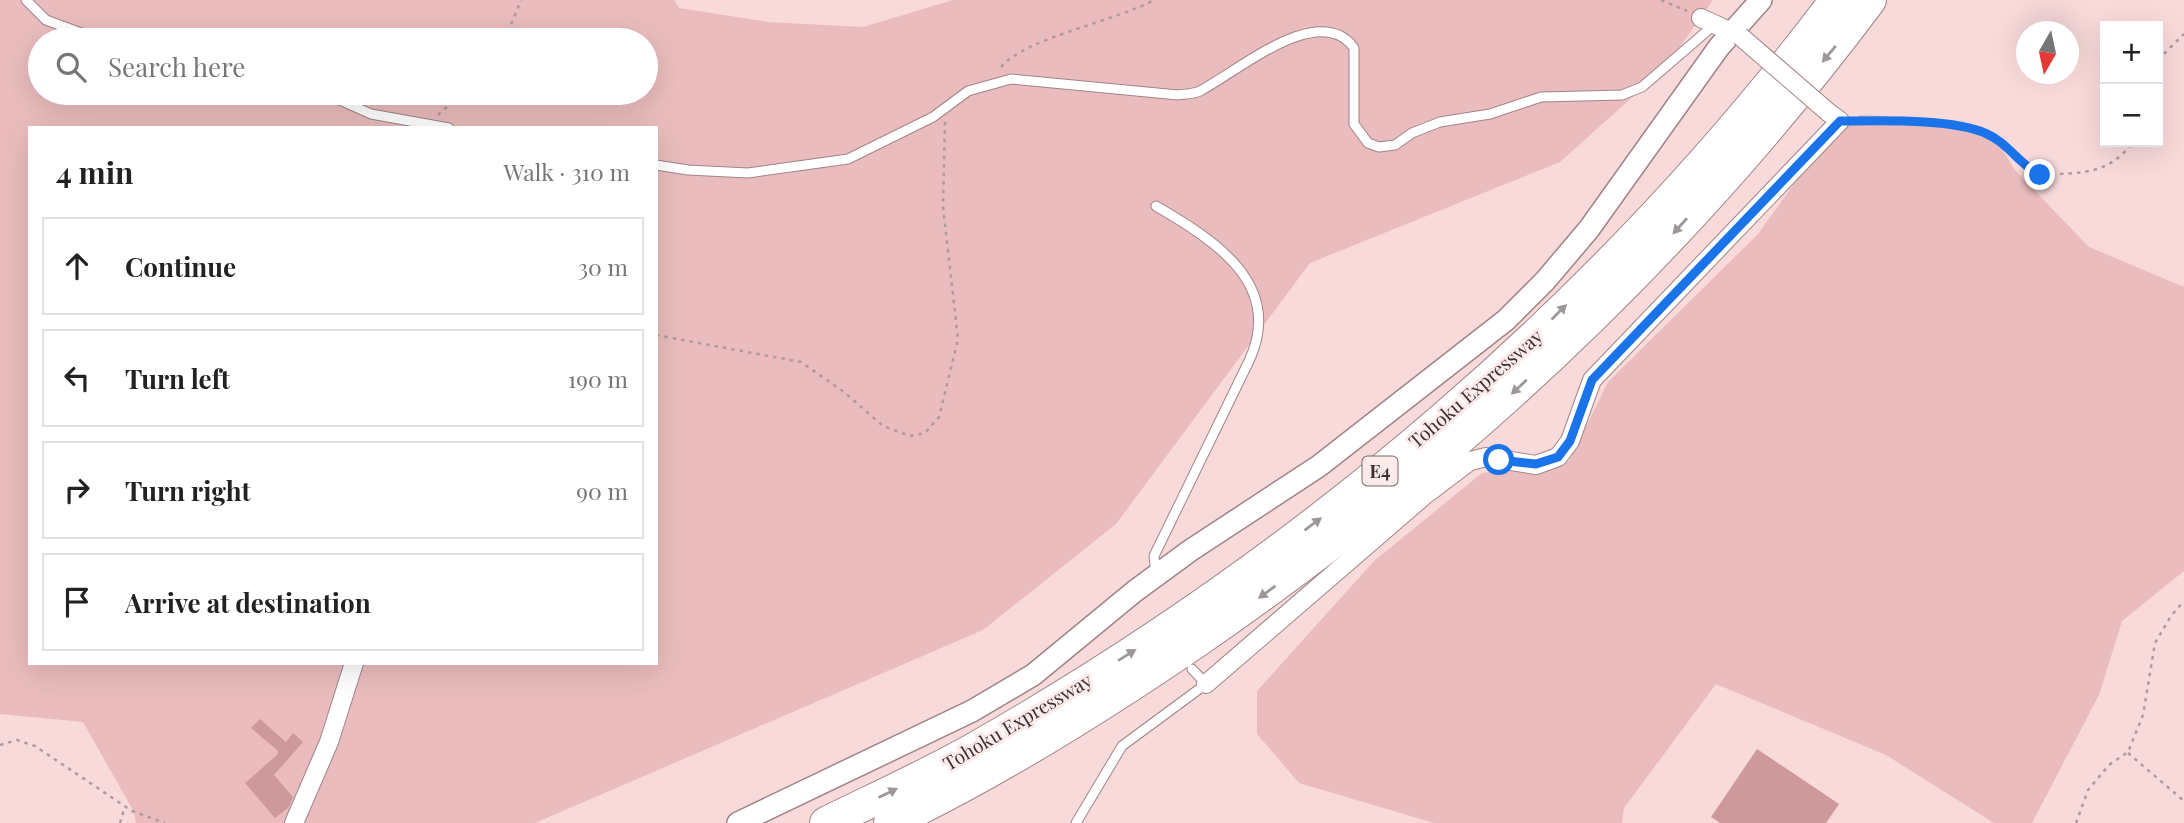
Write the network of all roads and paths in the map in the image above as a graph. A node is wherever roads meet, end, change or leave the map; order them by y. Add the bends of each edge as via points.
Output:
1 (26, 0) edge
2 (521, 0) edge
3 (1154, 0) edge
4 (1661, 0) edge
5 (1761, 0) edge
6 (1836, 0) edge
7 (1870, 0) edge
8 (1722, 27) junction
9 (68, 28) edge
10 (510, 28) edge
11 (2184, 34) edge
12 (2163, 55) edge
13 (988, 83) junction
14 (351, 105) edge
15 (449, 105) edge
16 (946, 108) junction
17 (1834, 117) junction
18 (428, 124) junction
19 (438, 126) edge
20 (2129, 147) edge
21 (658, 164) edge
22 (1156, 206) dead end
23 (658, 335) edge
24 (1156, 576) junction
25 (2184, 601) edge
26 (353, 665) edge
27 (1192, 669) dead end
28 (1206, 684) junction
29 (0, 745) edge
30 (2128, 752) junction
31 (2184, 801) edge
32 (125, 806) junction
33 (120, 823) edge
34 (165, 823) edge
35 (294, 823) edge
36 (738, 823) edge
37 (826, 823) edge
38 (890, 823) edge
39 (1076, 823) edge
40 (2076, 823) edge

1 - 9 lane via 46,20
2 - 10 path
3 - 13 path via 1009,58
4 - 8 path
5 - 8 street
37 -> 6 highway, Tohoku Expressway / E4 via 972,751 1039,710 1243,576 1348,497 1546,325 1635,236 1719,145
7 -> 38 highway, Tohoku Expressway / E4 via 1744,156 1658,250 1476,426 1367,517 1153,671 982,775
8 - 13 lane via 1642,87 1622,95 1541,97 1490,114 1440,122 1395,145 1380,147 1368,143 1354,124 1354,48 1341,27 1328,22 1297,27 1269,41 1197,92 1178,95 1011,79
8 - 17 street, bridge
8 - 24 street via 1589,229 1506,320 1319,466
11 - 12 path
13 - 16 lane
14 - 18 lane via 372,114
15 - 18 path
16 - 21 lane via 848,159 748,173
16 - 23 path via 943,207 958,339 939,417 925,433 910,436 883,426 801,362
17 - 20 path via 1983,132 2007,145 2040,175 2098,169 2118,160
17 - 28 street via 1592,380 1570,441 1558,457 1536,464 1486,457 1470,461
18 - 19 lane
22 - 24 lane via 1221,248 1251,290 1260,309 1261,328 1154,556
24 - 36 street via 1033,675 972,712
25 - 30 path via 2155,643 2143,715
26 - 35 street via 329,742
27 - 28 lane
28 - 39 lane via 1122,746
29 - 32 path via 17,740 35,746
30 - 31 path
30 - 40 path via 2109,765 2088,790
32 - 33 path
32 - 34 path

